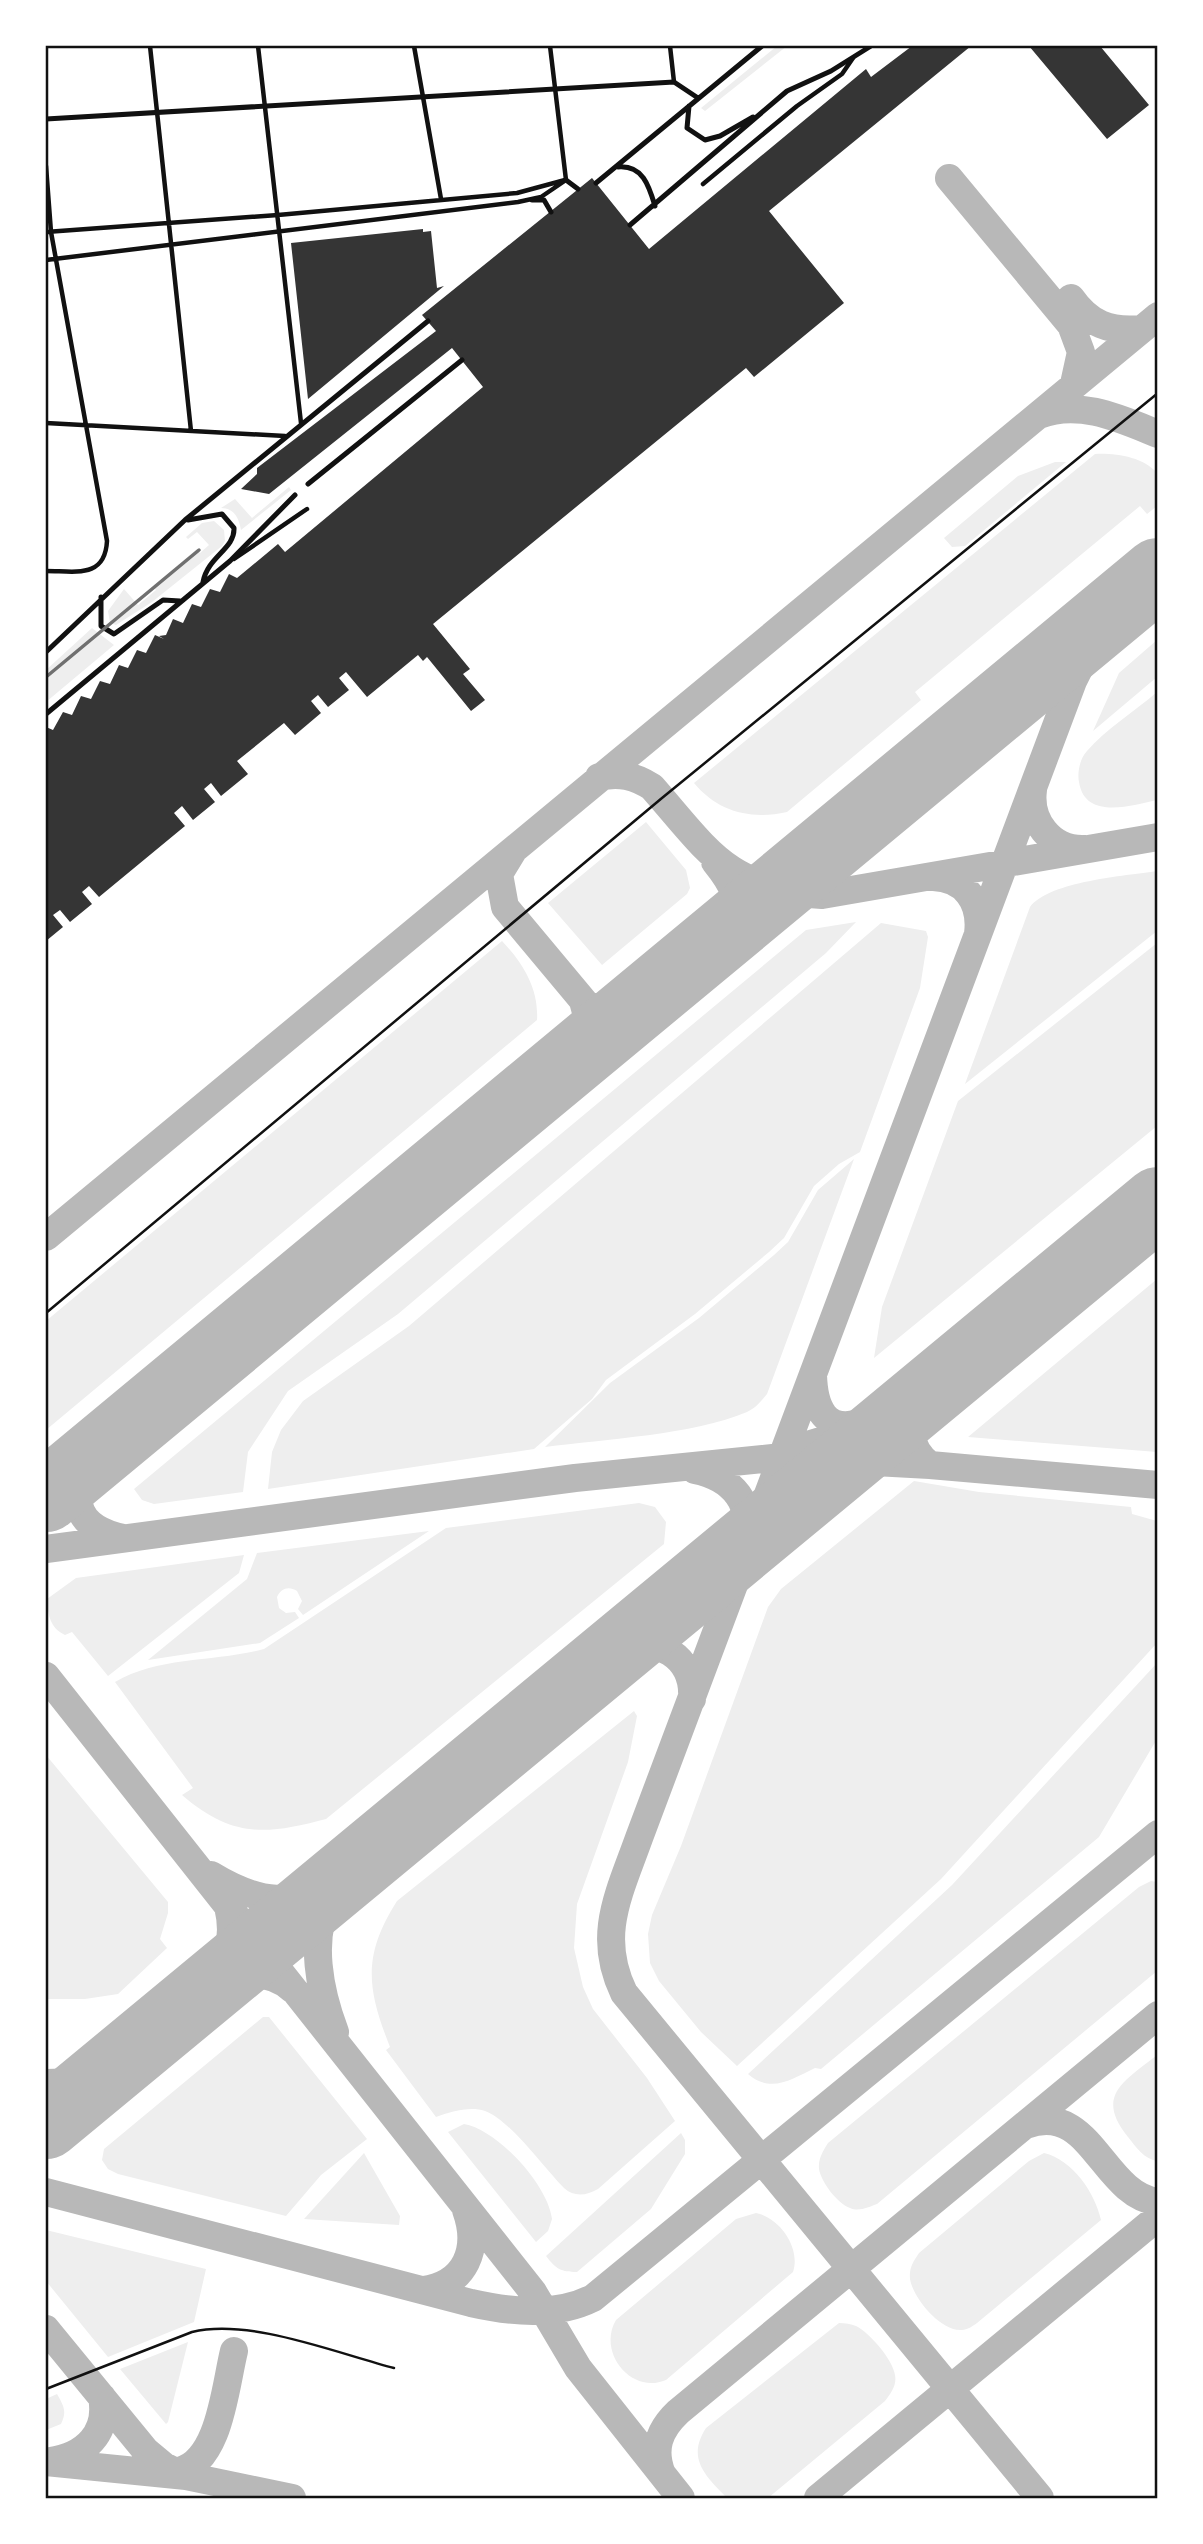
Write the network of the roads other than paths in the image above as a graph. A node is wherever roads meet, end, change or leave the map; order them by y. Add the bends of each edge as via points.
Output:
1 (150, 46) edge
2 (258, 46) edge
3 (414, 46) edge
4 (550, 46) edge
5 (670, 46) edge
6 (762, 46) edge
7 (871, 46) edge
8 (853, 58) junction
9 (674, 82) junction
10 (555, 90) junction
11 (424, 96) junction
12 (698, 98) junction
13 (266, 104) junction
14 (689, 106) junction
15 (158, 111) junction
16 (764, 111) junction
17 (46, 119) edge
18 (46, 166) edge
19 (615, 168) junction
20 (566, 180) junction
21 (596, 183) dead end
22 (703, 184) dead end
23 (578, 189) dead end
24 (517, 192) junction
25 (441, 199) junction
26 (532, 200) junction
27 (518, 202) junction
28 (654, 206) junction
29 (551, 212) dead end
30 (278, 215) junction
31 (169, 224) junction
32 (630, 225) dead end
33 (48, 232) edge
34 (279, 234) junction
35 (172, 244) junction
36 (46, 260) edge
37 (56, 260) junction
38 (428, 321) dead end
39 (461, 360) dead end
40 (1157, 393) edge
41 (46, 423) edge
42 (301, 423) junction
43 (85, 424) junction
44 (191, 431) junction
45 (285, 436) junction
46 (308, 484) dead end
47 (295, 495) dead end
48 (306, 509) dead end
49 (185, 520) junction
50 (230, 561) junction
51 (46, 572) edge
52 (203, 582) junction
53 (101, 597) junction
54 (180, 601) junction
55 (56, 643) junction
56 (46, 645) edge
57 (46, 652) edge
58 (46, 714) edge
59 (46, 1313) edge
60 (394, 2368) dead end
61 (46, 2389) edge

1 - 15 street
2 - 13 street
3 - 11 street
4 - 10 street
5 - 9 street
6 - 12 street
7 - 8 street
8 - 16 street via 794,86
8 - 22 street via 842,74
9 - 10 street
9 - 12 street
10 - 11 street
10 - 20 street
11 - 13 street
11 - 25 street
12 - 14 street
13 - 15 street
13 - 30 street
14 - 16 street via 687,128 705,140
14 - 19 street
15 - 17 street
15 - 31 street
16 - 28 street
18 - 33 street
19 - 21 street
19 - 28 street via 626,166 642,175
20 - 23 street
20 - 24 street
20 - 26 street
24 - 25 street
24 - 27 street
25 - 30 street
26 - 27 street
26 - 29 street via 544,200
27 - 34 street
28 - 32 street
30 - 31 street
30 - 34 street
31 - 33 street
31 - 35 street
33 - 37 street
34 - 35 street
34 - 42 street
35 - 37 street
35 - 44 street
36 - 37 street
37 - 43 street
38 - 42 street
39 - 46 street
40 - 59 lane
41 - 43 street
42 - 45 street
43 - 44 street
43 - 51 street via 107,545 100,565
44 - 45 street
45 - 49 street
47 - 50 street
48 - 50 street
49 - 52 street via 217,514 226,516 234,527 232,541 212,560
49 - 53 street
50 - 52 street
52 - 54 street
53 - 54 street via 101,626 114,634 163,600
53 - 55 street
54 - 58 street
55 - 56 street
55 - 57 street
60 - 61 lane via 254,2331 217,2328 192,2332

